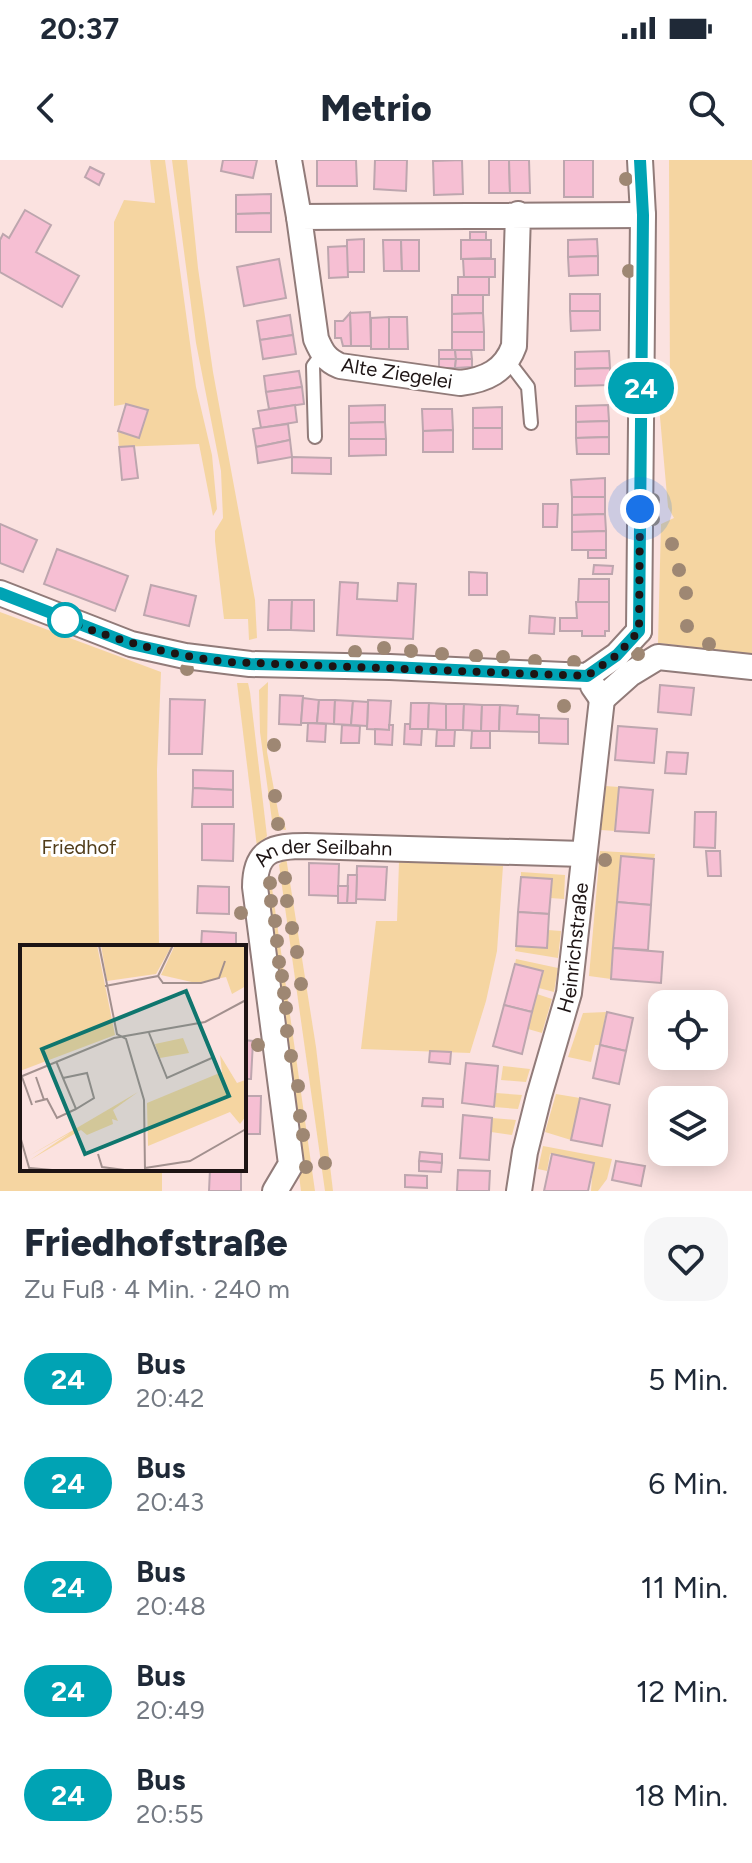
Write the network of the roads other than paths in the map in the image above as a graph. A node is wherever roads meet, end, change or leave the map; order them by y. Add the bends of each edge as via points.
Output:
1 (289, 160) edge
2 (640, 160) edge
3 (518, 214) junction
4 (643, 215) junction
5 (299, 217) junction
6 (322, 354) junction
7 (508, 361) junction
8 (531, 423) dead end
9 (315, 437) dead end
10 (0, 593) edge
11 (639, 631) junction
12 (658, 657) junction
13 (752, 667) edge
14 (587, 676) junction
15 (602, 699) junction
16 (583, 854) junction
17 (275, 1191) edge
18 (519, 1191) edge

1 - 5 street, Alte Ziegelei
2 - 4 street
3 - 4 street
3 - 5 street
3 - 7 street via 516,327
4 - 11 street
5 - 6 street, Alte Ziegelei
6 - 7 street, Alte Ziegelei via 340,366 460,383 494,373
6 - 9 lane via 313,366
7 - 8 lane via 528,387
10 - 14 street via 131,644 185,656 250,664
11 - 12 street
11 - 14 street
12 - 13 street
12 - 15 street
14 - 15 street
15 - 16 street, Heinrichstraße
16 - 17 street, An der Seilbahn via 306,846 285,846 265,854 255,887 291,1164
16 - 18 street, Heinrichstraße via 569,993

